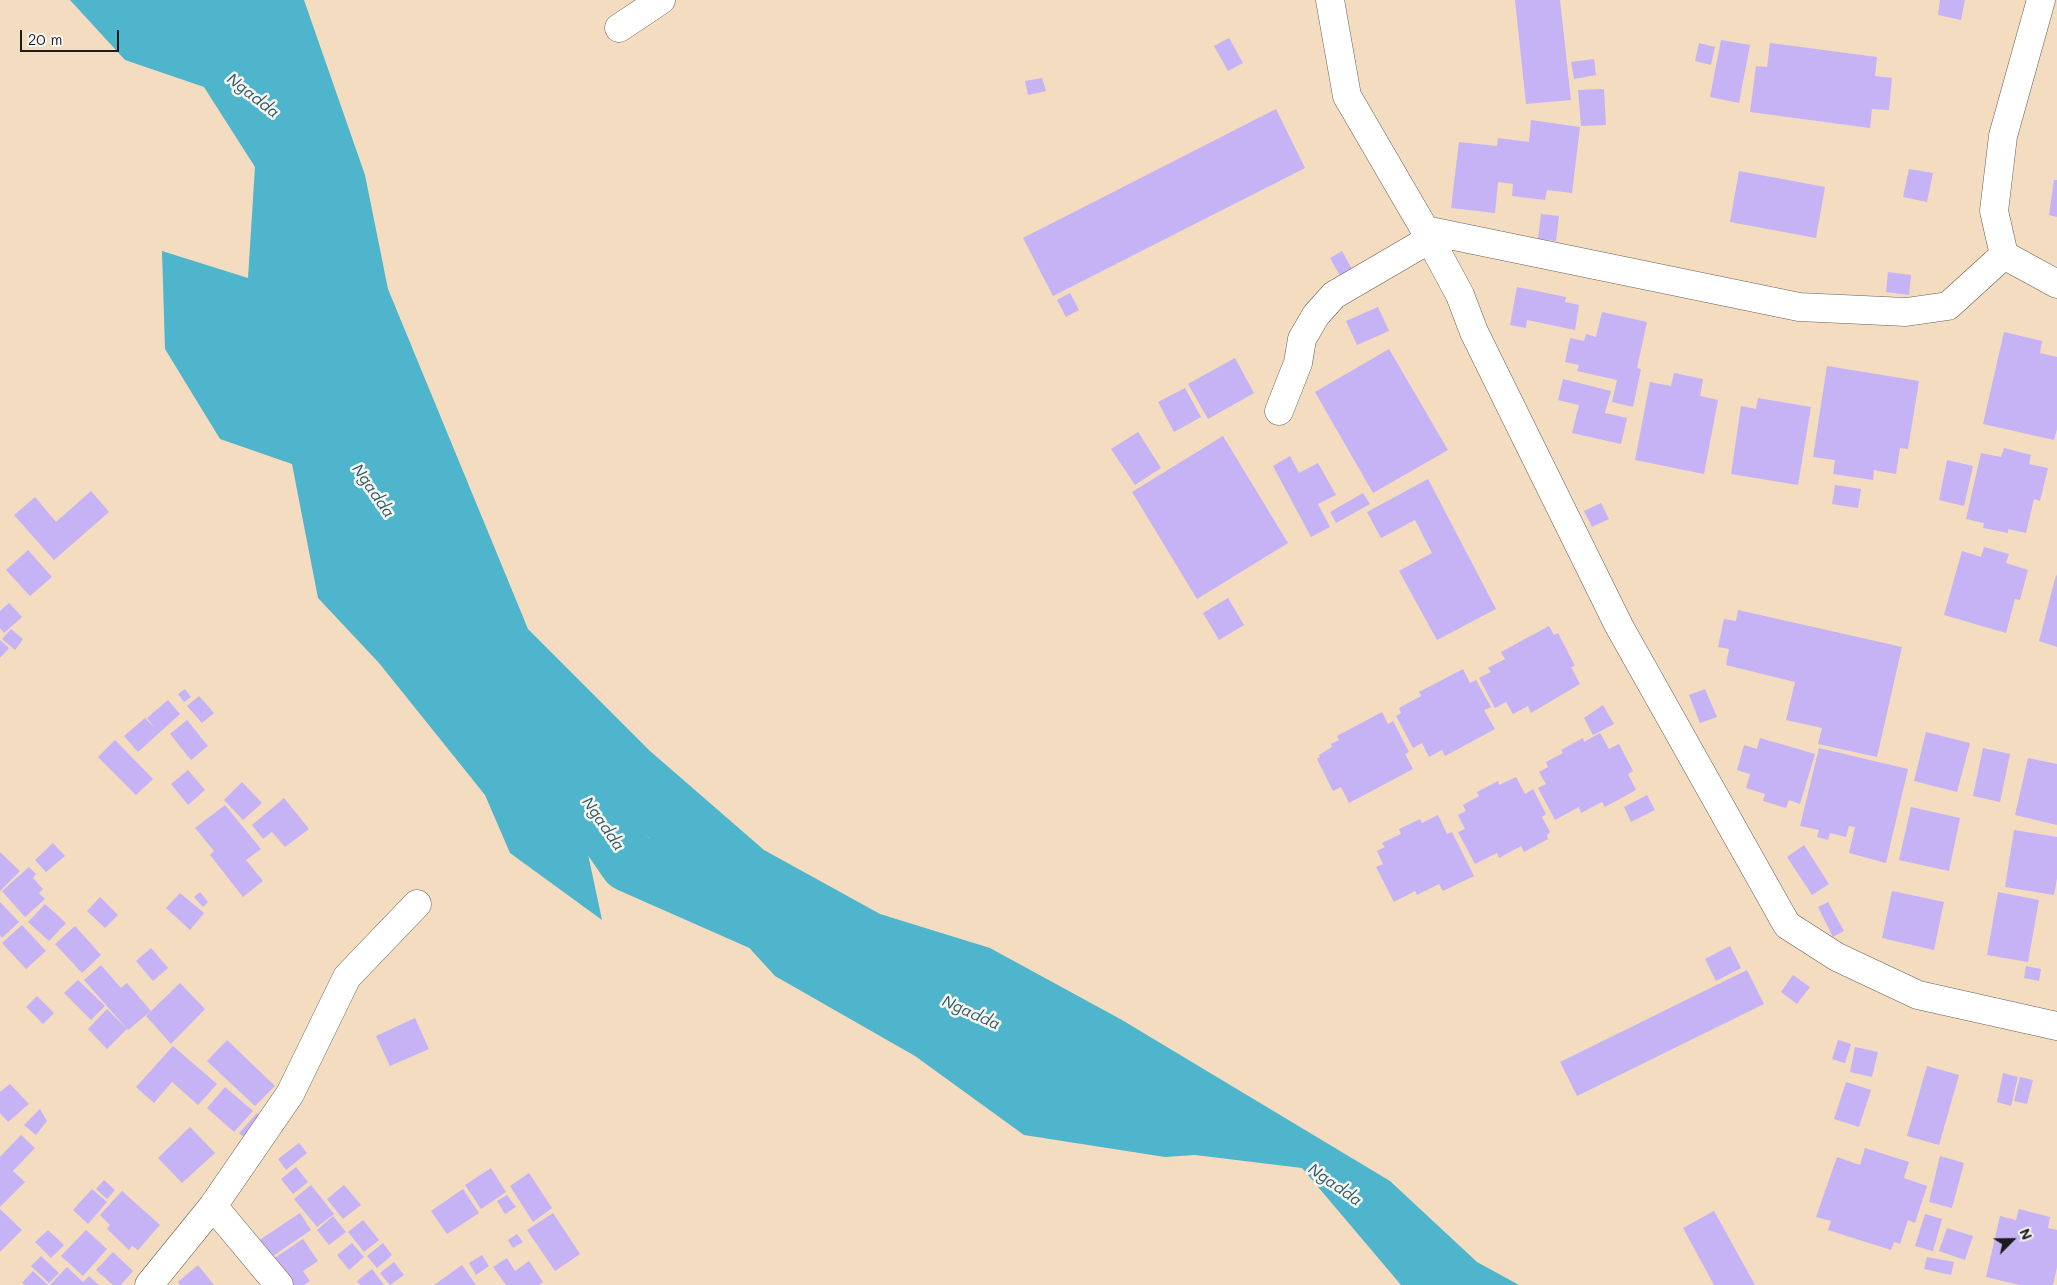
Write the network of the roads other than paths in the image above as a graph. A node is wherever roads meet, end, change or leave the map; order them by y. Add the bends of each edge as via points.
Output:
1 (660, 0) edge
2 (1330, 0) edge
3 (2040, 0) edge
4 (619, 28) dead end
5 (1428, 234) junction
6 (2004, 255) junction
7 (2057, 284) edge
8 (1279, 411) dead end
9 (417, 904) dead end
10 (2057, 1026) edge
11 (214, 1206) junction
12 (149, 1285) edge
13 (279, 1285) edge

1 - 4 street
2 - 5 street via 1347,96
3 - 6 street via 2003,136 1994,211
5 - 6 street via 1799,307 1906,312 1948,306
5 - 8 street via 1334,295 1316,315 1302,339 1298,364
5 - 10 street via 1619,626 1786,925 1838,957 1918,995
6 - 7 street
9 - 11 street via 347,977 290,1094
11 - 12 street
11 - 13 street

